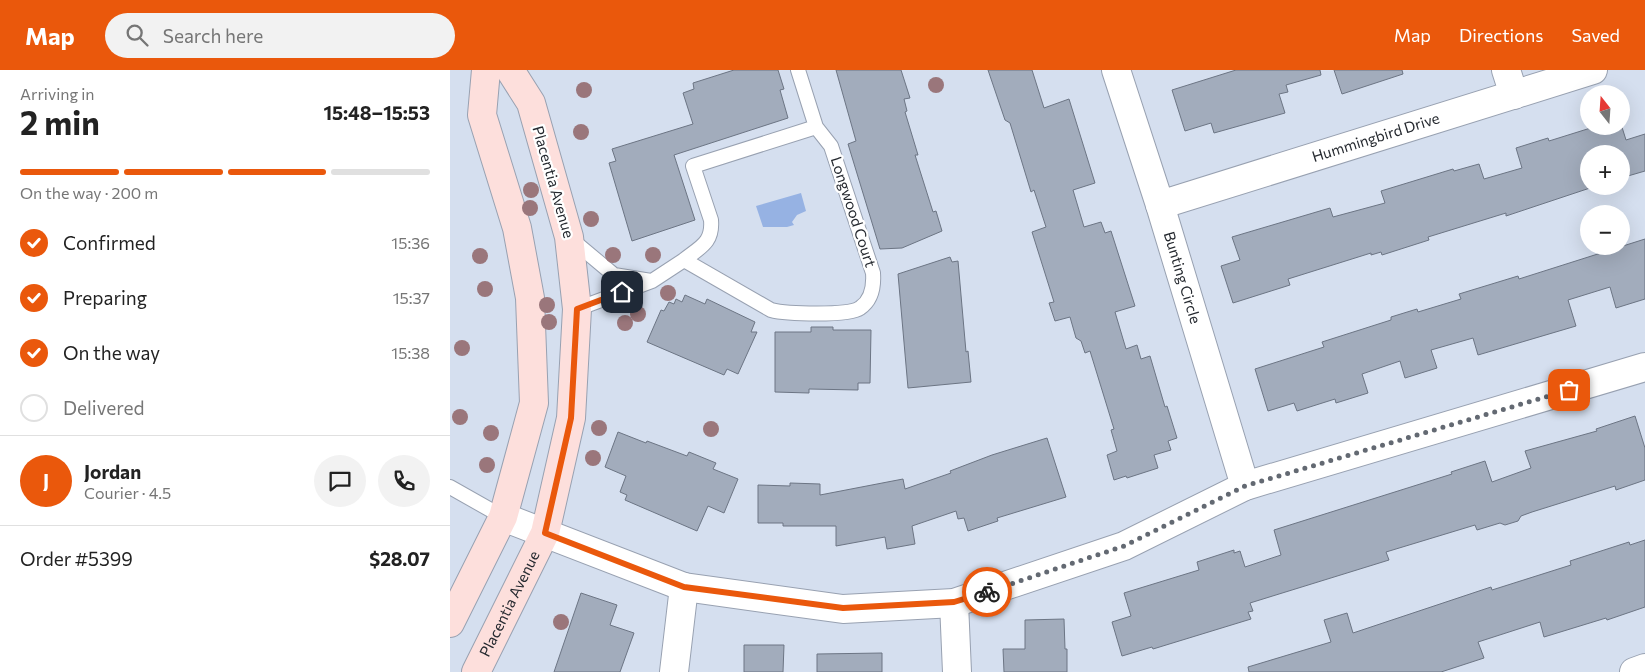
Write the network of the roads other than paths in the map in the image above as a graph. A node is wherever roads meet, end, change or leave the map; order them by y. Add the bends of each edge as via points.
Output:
1 (486, 70) edge
2 (510, 70) edge
3 (798, 70) edge
4 (1116, 70) edge
5 (1593, 70) edge
6 (1510, 82) edge
7 (816, 126) junction
8 (1160, 205) junction
9 (569, 237) junction
10 (684, 260) junction
11 (652, 281) junction
12 (577, 309) junction
13 (1645, 367) edge
14 (1245, 486) junction
15 (451, 490) edge
16 (503, 517) junction
17 (545, 533) junction
18 (684, 587) junction
19 (954, 602) junction
20 (450, 622) edge
21 (1645, 668) edge
22 (476, 672) edge
23 (674, 672) edge
24 (957, 672) edge
25 (1634, 672) edge

1 - 16 main road via 482,115 518,228 531,307 534,403
2 - 9 main road, Placentia Avenue via 530,103
3 - 7 lane, Longwood Court
4 - 8 street, Bunting Circle
5 - 6 street, Hummingbird Drive
6 - 8 street, Hummingbird Drive
7 - 10 lane via 693,166 712,229 708,241
7 - 10 lane, Longwood Court via 832,146 873,273 874,284 865,304 848,312 783,313 771,310
8 - 14 street, Bunting Circle
9 - 11 lane via 614,275
9 - 12 main road, Placentia Avenue
10 - 11 lane
11 - 12 lane
12 - 17 main road, Placentia Avenue via 571,418
13 - 14 street
14 - 19 street via 1124,546
15 - 16 lane
16 - 17 street
16 - 20 main road
17 - 18 street
17 - 22 main road, Placentia Avenue
18 - 19 street via 843,608
18 - 23 street
19 - 24 street
21 - 25 street

